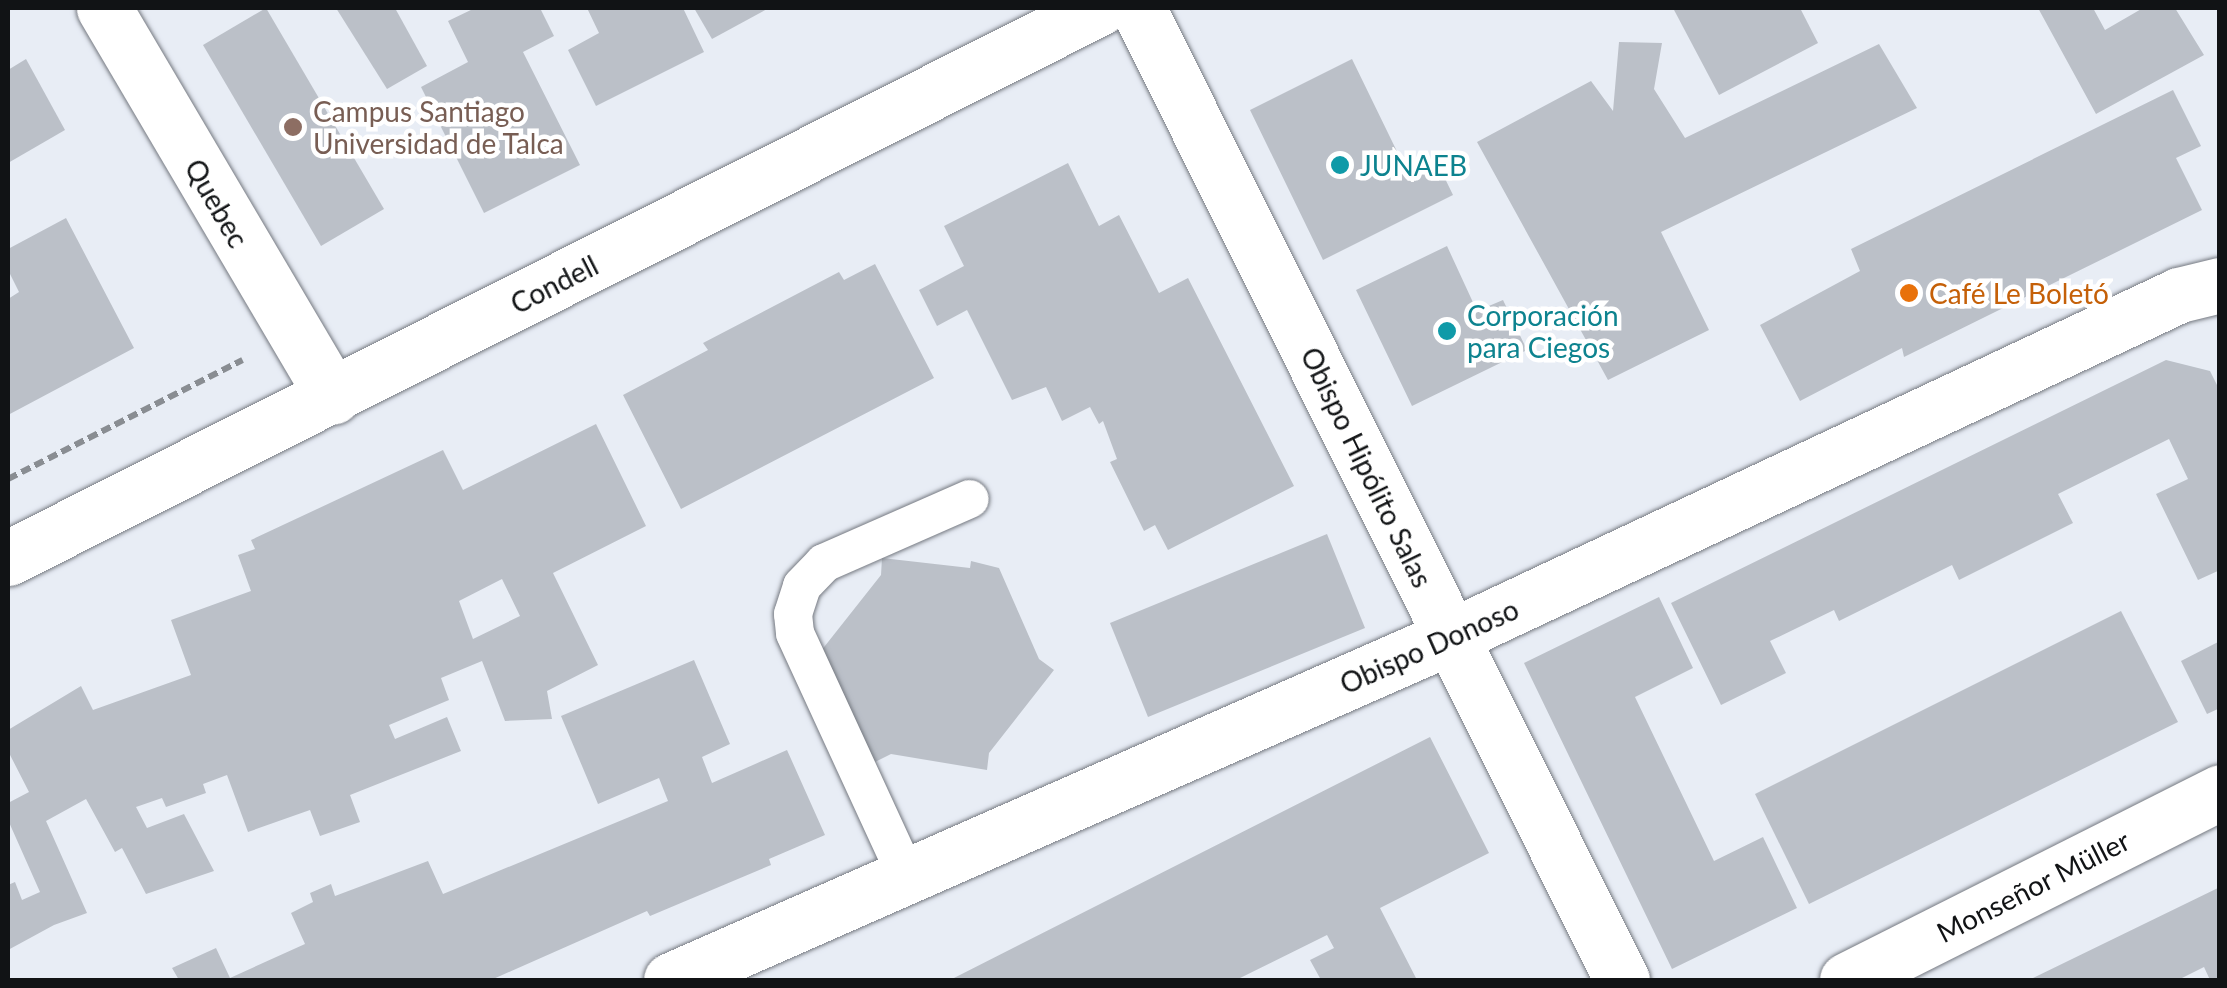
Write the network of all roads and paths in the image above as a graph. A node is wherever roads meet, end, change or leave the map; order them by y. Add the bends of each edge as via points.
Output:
1 (104, 8) edge
2 (1099, 8) edge
3 (1138, 8) edge
4 (2199, 290) edge
5 (253, 355) dead end
6 (332, 397) junction
7 (8, 479) edge
8 (970, 499) dead end
9 (8, 558) edge
10 (1450, 638) junction
11 (2220, 792) edge
12 (907, 877) junction
13 (671, 980) edge
14 (1622, 980) edge
15 (1847, 980) edge

1 - 6 street, Quebec
2 - 6 street, Condell
3 - 10 street, Obispo Hipólito Salas
4 - 10 street, Obispo Donoso
5 - 7 path
6 - 9 street, Condell
8 - 12 lane via 824,562 802,586 793,614 795,633
10 - 12 street, Obispo Donoso
10 - 14 street, Obispo Hipólito Salas
11 - 15 street, Monseñor Müller
12 - 13 street, Obispo Donoso

